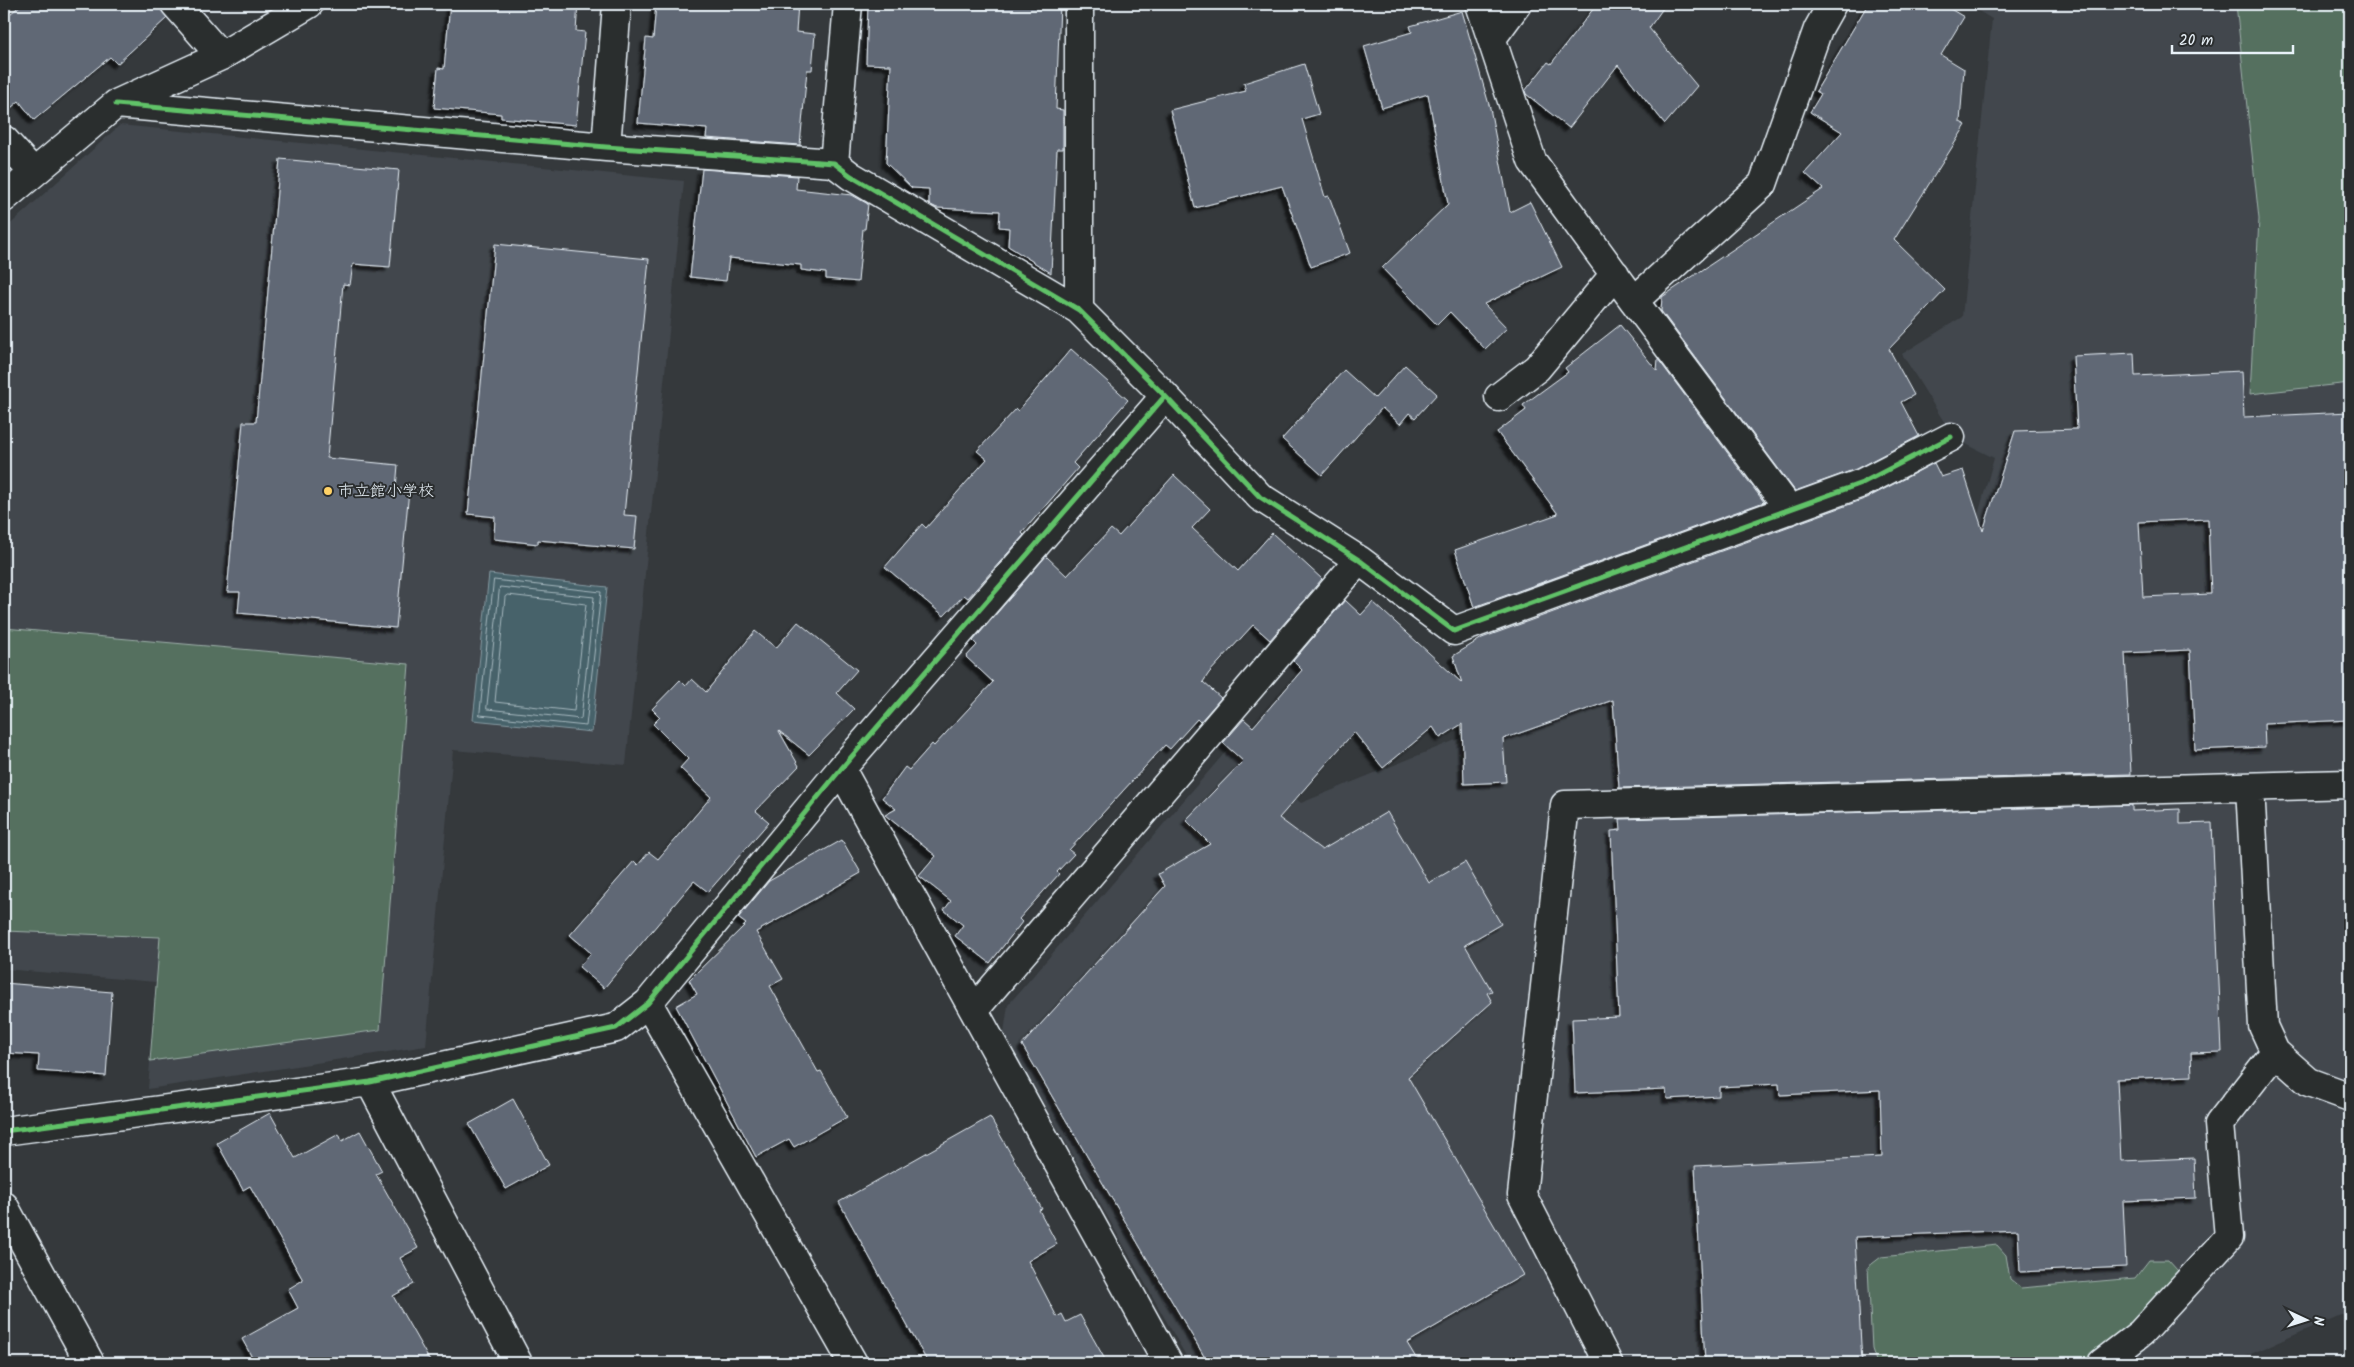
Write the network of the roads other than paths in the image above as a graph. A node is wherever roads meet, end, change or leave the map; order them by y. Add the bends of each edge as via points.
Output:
1 (175, 4) edge
2 (309, 4) edge
3 (617, 4) edge
4 (848, 4) edge
5 (1079, 4) edge
6 (1480, 4) edge
7 (1517, 4) edge
8 (1832, 4) edge
9 (1492, 38) junction
10 (221, 56) junction
11 (116, 104) junction
12 (4, 140) edge
13 (606, 147) junction
14 (834, 163) junction
15 (33, 172) junction
16 (4, 198) edge
17 (1615, 274) junction
18 (1634, 301) junction
19 (1079, 310) junction
20 (1165, 396) junction
21 (1499, 397) dead end
22 (1950, 437) dead end
23 (1790, 510) junction
24 (1359, 560) junction
25 (841, 769) junction
26 (2350, 784) edge
27 (2250, 787) junction
28 (648, 1003) junction
29 (974, 1010) junction
30 (2275, 1052) junction
31 (370, 1082) junction
32 (2350, 1097) edge
33 (4, 1131) edge
34 (4, 1206) edge
35 (90, 1363) edge
36 (518, 1363) edge
37 (853, 1363) edge
38 (1168, 1363) edge
39 (1608, 1363) edge
40 (2102, 1363) edge

1 - 10 street
2 - 10 street
3 - 13 street
4 - 14 street
5 - 19 street
6 - 9 street
7 - 9 street
8 - 18 street via 1818,30 1764,184
9 - 17 street via 1532,161
10 - 11 street
11 - 13 street
11 - 15 street
12 - 15 street
13 - 14 street
14 - 19 street
15 - 16 street
17 - 18 street
17 - 21 street via 1537,368
18 - 23 street
19 - 20 street
20 - 24 street via 1260,497
20 - 25 street
22 - 23 street via 1862,483
23 - 24 street via 1454,631
24 - 29 street
25 - 28 street
25 - 29 street
26 - 27 street
27 - 30 street via 2263,1026
27 - 39 street via 1565,805 1522,1196
28 - 31 street via 616,1028
28 - 37 street
29 - 38 street
30 - 32 street via 2310,1082
30 - 40 street via 2219,1124 2229,1237 2141,1333
31 - 33 street
31 - 36 street
34 - 35 street

